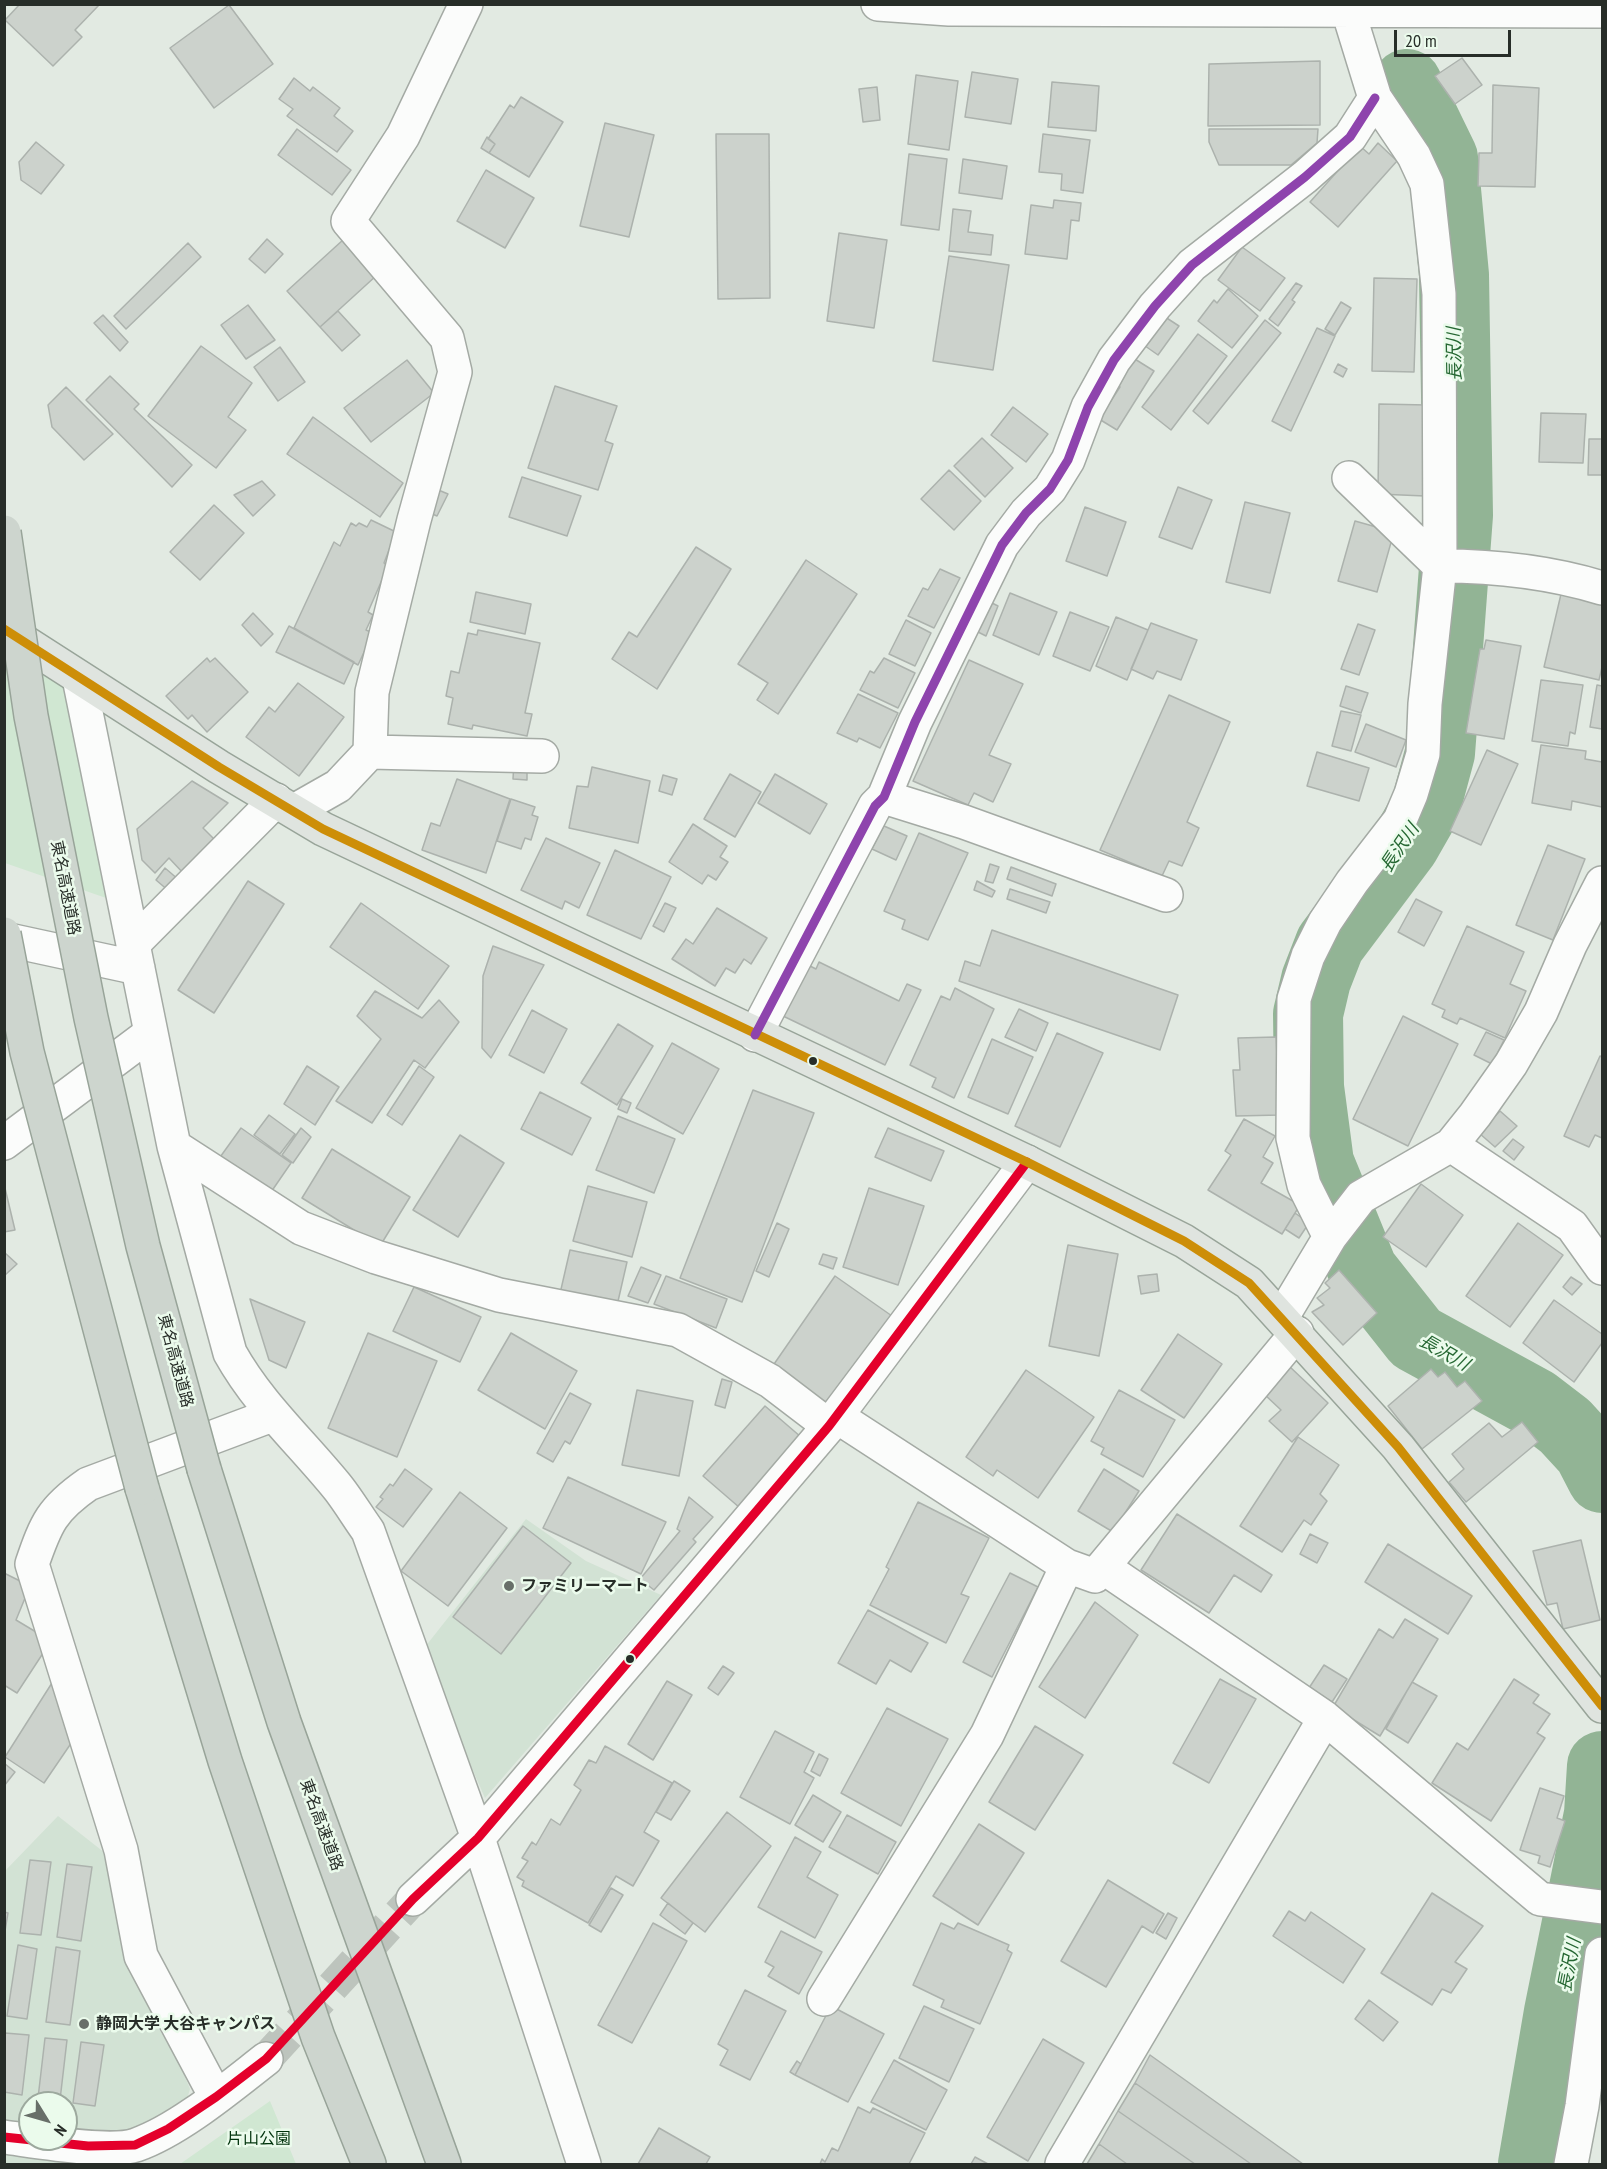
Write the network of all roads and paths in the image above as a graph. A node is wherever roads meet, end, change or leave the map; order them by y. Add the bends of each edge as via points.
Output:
1 (466, 4) edge
2 (878, 4) edge
3 (1348, 7) edge
4 (1602, 11) edge
5 (1375, 98) junction
6 (1349, 478) dead end
7 (4, 532) edge
8 (1455, 566) junction
9 (1588, 583) edge
10 (4, 629) edge
11 (79, 678) junction
12 (370, 752) junction
13 (542, 756) dead end
14 (884, 797) junction
15 (285, 806) junction
16 (1602, 883) edge
17 (1166, 895) dead end
18 (4, 934) edge
19 (4, 939) edge
20 (135, 956) junction
21 (151, 1032) junction
22 (755, 1035) junction
23 (4, 1143) edge
24 (1451, 1145) junction
25 (174, 1146) junction
26 (1027, 1162) junction
27 (1331, 1236) junction
28 (1602, 1268) edge
29 (1290, 1325) junction
30 (272, 1415) junction
31 (832, 1421) junction
32 (1067, 1566) junction
33 (1103, 1567) junction
34 (1602, 1706) edge
35 (1325, 1718) junction
36 (478, 1838) junction
37 (412, 1899) tunnel mouth
38 (1602, 1907) edge
39 (1602, 1954) edge
40 (824, 1999) dead end
41 (266, 2059) tunnel mouth
42 (216, 2097) junction
43 (168, 2128) junction
44 (4, 2137) edge
45 (143, 2164) edge
46 (369, 2164) edge
47 (444, 2164) edge
48 (584, 2164) edge
49 (1062, 2164) edge
50 (1571, 2164) edge

1 - 12 street via 403,136 348,221 447,338 454,372 372,692
2 - 3 street via 949,9
3 - 4 street
3 - 5 street
5 - 8 street via 1414,156 1427,184 1439,294
5 - 14 street via 1350,137 1192,266 1114,360 1088,407 1068,460 1050,489 1002,545 915,722
6 - 8 street
7 - 47 highway, 東名高速道路, bridge via 31,716 91,1018 143,1246 204,1469 284,1722
8 - 9 street
8 - 27 street via 1423,753 1411,794 1400,820 1325,922 1308,956 1294,999 1293,1138 1304,1185
10 - 11 main road
11 - 15 main road
11 - 20 street
12 - 13 street
12 - 15 street via 338,786
14 - 17 street
14 - 22 street via 843,864
15 - 20 street
15 - 22 main road via 323,829
16 - 24 street via 1536,1021 1511,1064
18 - 46 highway, bridge via 27,1052 142,1488 269,1893 318,2037
19 - 20 street
20 - 21 street
21 - 23 street
21 - 25 street
22 - 26 main road
24 - 27 street via 1361,1197
24 - 28 street via 1572,1226
25 - 30 street via 230,1353
25 - 31 street via 301,1228 376,1257 499,1295 678,1330
26 - 29 main road via 1184,1241 1249,1283
26 - 31 street
27 - 29 street
29 - 33 street
29 - 34 main road via 1398,1447
30 - 36 street via 339,1489 368,1531
30 - 42 street via 88,1484 63,1502 44,1528 32,1564 121,1850 141,1956
31 - 32 street
31 - 36 street
32 - 33 street via 1095,1576
32 - 40 street via 987,1735
33 - 35 street
35 - 38 street via 1540,1899
35 - 49 street
36 - 37 street
36 - 48 street
39 - 50 street
41 - 42 street
42 - 43 street
43 - 44 street via 135,2145 88,2146
43 - 45 street

